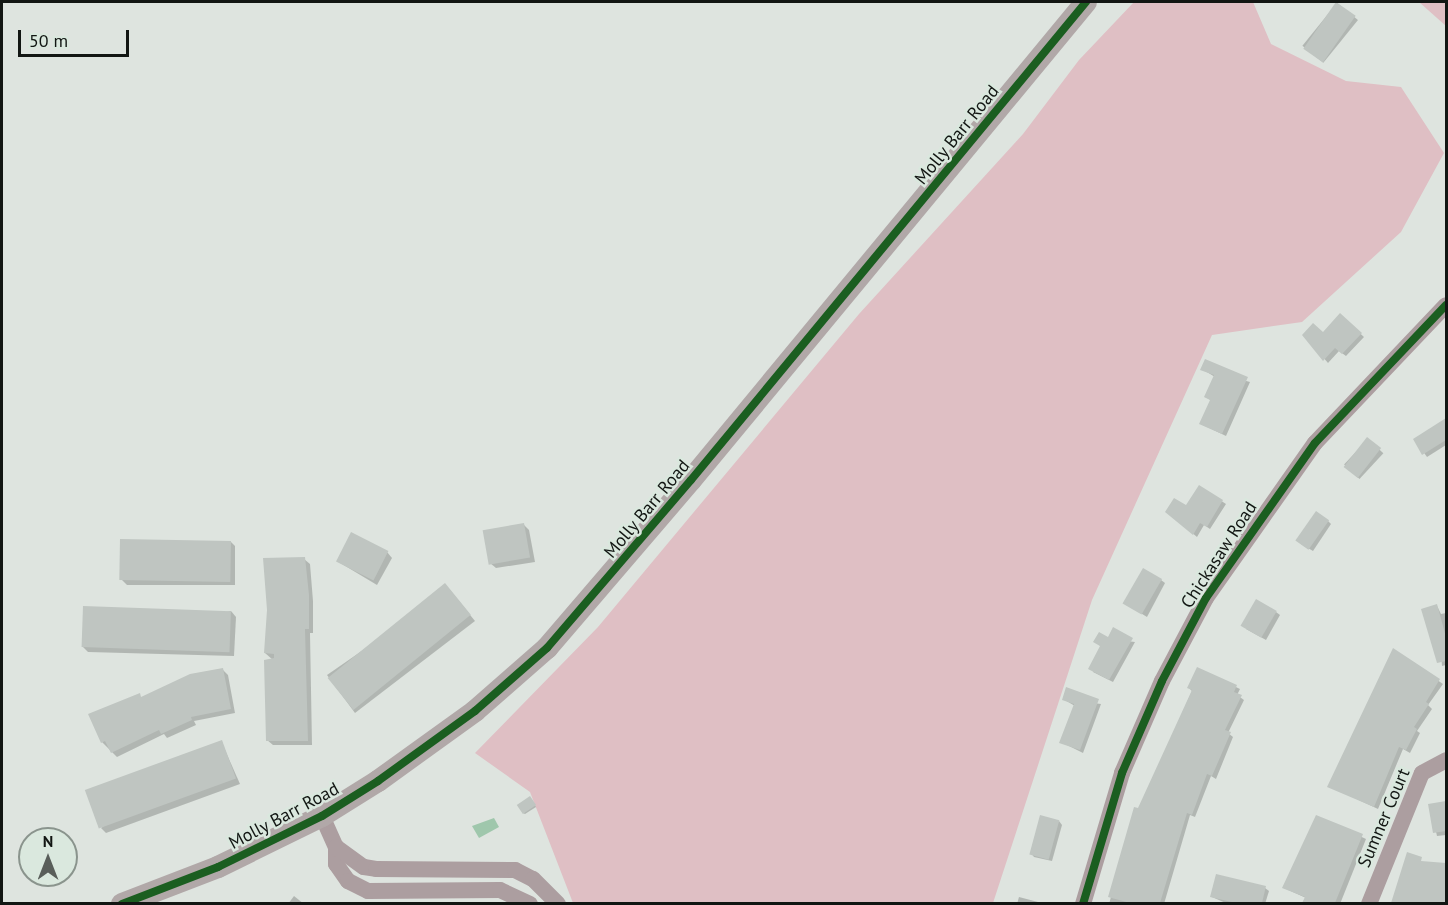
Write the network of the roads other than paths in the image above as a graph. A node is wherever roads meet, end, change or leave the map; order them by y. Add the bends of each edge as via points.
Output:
1 (1086, 2) edge
2 (1446, 304) edge
3 (1446, 760) edge
4 (322, 816) junction
5 (336, 848) junction
6 (122, 903) edge
7 (530, 903) edge
8 (558, 903) edge
9 (1083, 903) edge
10 (1369, 903) edge

1 - 4 main road, Molly Barr Road via 677,497 547,648 475,711
2 - 9 street, Chickasaw Road via 1315,443 1206,598 1162,681 1122,773
3 - 10 street, Sumner Court via 1422,773
4 - 5 street
4 - 6 main road, Molly Barr Road via 218,867
5 - 7 street via 336,864 348,881 368,891 500,890
5 - 8 street via 364,867 376,869 515,870 533,879

